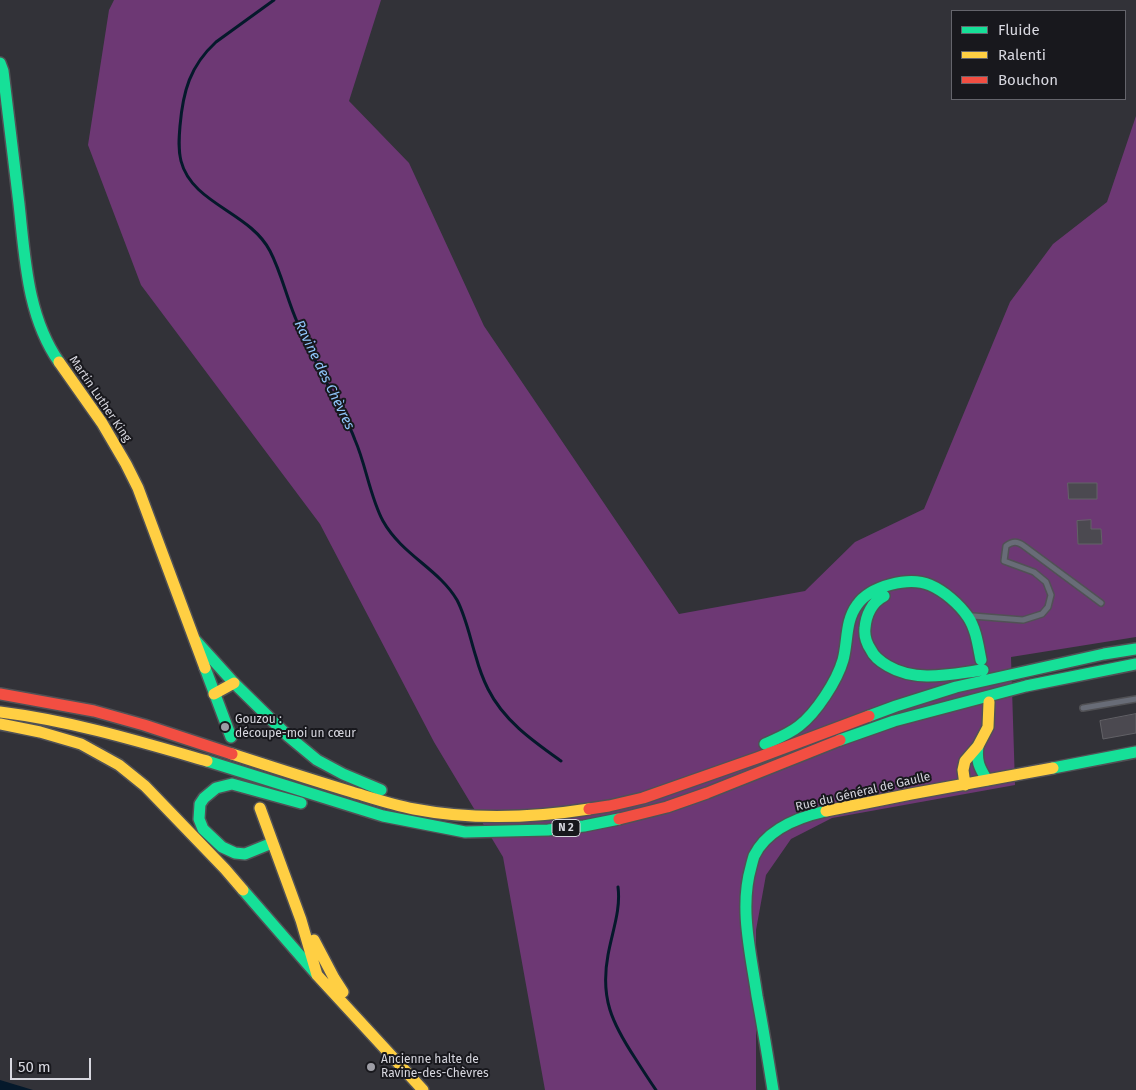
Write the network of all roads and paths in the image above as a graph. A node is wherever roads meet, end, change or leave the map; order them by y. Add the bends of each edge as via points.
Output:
1 (0, 63) edge
2 (946, 595) junction
3 (1101, 603) dead end
4 (968, 616) junction
5 (196, 641) junction
6 (1136, 649) edge
7 (1104, 654) junction
8 (981, 660) dead end
9 (1136, 664) edge
10 (234, 683) junction
11 (0, 694) edge
12 (214, 694) junction
13 (1136, 699) edge
14 (989, 702) dead end
15 (1083, 708) dead end
16 (0, 712) edge
17 (0, 724) edge
18 (231, 737) dead end
19 (978, 746) junction
20 (1136, 752) edge
21 (987, 780) junction
22 (965, 785) junction
23 (643, 798) junction
24 (260, 808) dead end
25 (570, 812) junction
26 (465, 832) junction
27 (272, 843) junction
28 (301, 920) junction
29 (317, 975) junction
30 (363, 1023) junction
31 (423, 1090) edge
32 (773, 1090) edge

1 - 5 main road, Martin Luther King via 28,282 37,319 54,355 102,423 138,488
2 - 4 main road
2 - 7 main road via 900,590 881,597 869,609 865,627 872,653 893,670 930,677
2 - 23 main road via 930,584 908,582 886,585 867,595 850,619 842,662 829,688 799,725 754,749 667,782
3 - 4 lane via 1014,542 1006,546 1004,561 1034,572 1046,582 1051,595 1048,608 1042,614 1023,620
4 - 8 main road
5 - 10 main road
5 - 12 main road, Martin Luther King
6 - 7 main road, N 2
7 - 23 main road, N 2 via 956,687
9 - 26 main road, N 2 via 1026,686 894,721 707,793 628,817 548,830
10 - 12 main road
10 - 25 main road via 317,760 379,789 463,807
11 - 25 main road, N 2 via 94,711 328,785 414,808 502,817
12 - 18 main road, Martin Luther King
13 - 15 lane
14 - 19 main road via 988,728
16 - 26 main road, N 2 via 110,732 384,816
17 - 29 main road via 82,744 138,780 225,869
19 - 21 main road via 976,758
19 - 22 main road via 965,761
20 - 21 main road, Rue du Général de Gaulle
21 - 22 main road, Rue du Général de Gaulle
22 - 32 main road, Rue du Général de Gaulle via 814,814 768,836 754,856 747,881 747,918
23 - 25 main road, N 2
24 - 27 main road
26 - 27 main road via 439,833 401,828 232,784 216,788 204,798 199,810 203,829 228,851 245,854
27 - 28 main road
28 - 29 main road
28 - 30 main road
29 - 30 main road
30 - 31 main road

